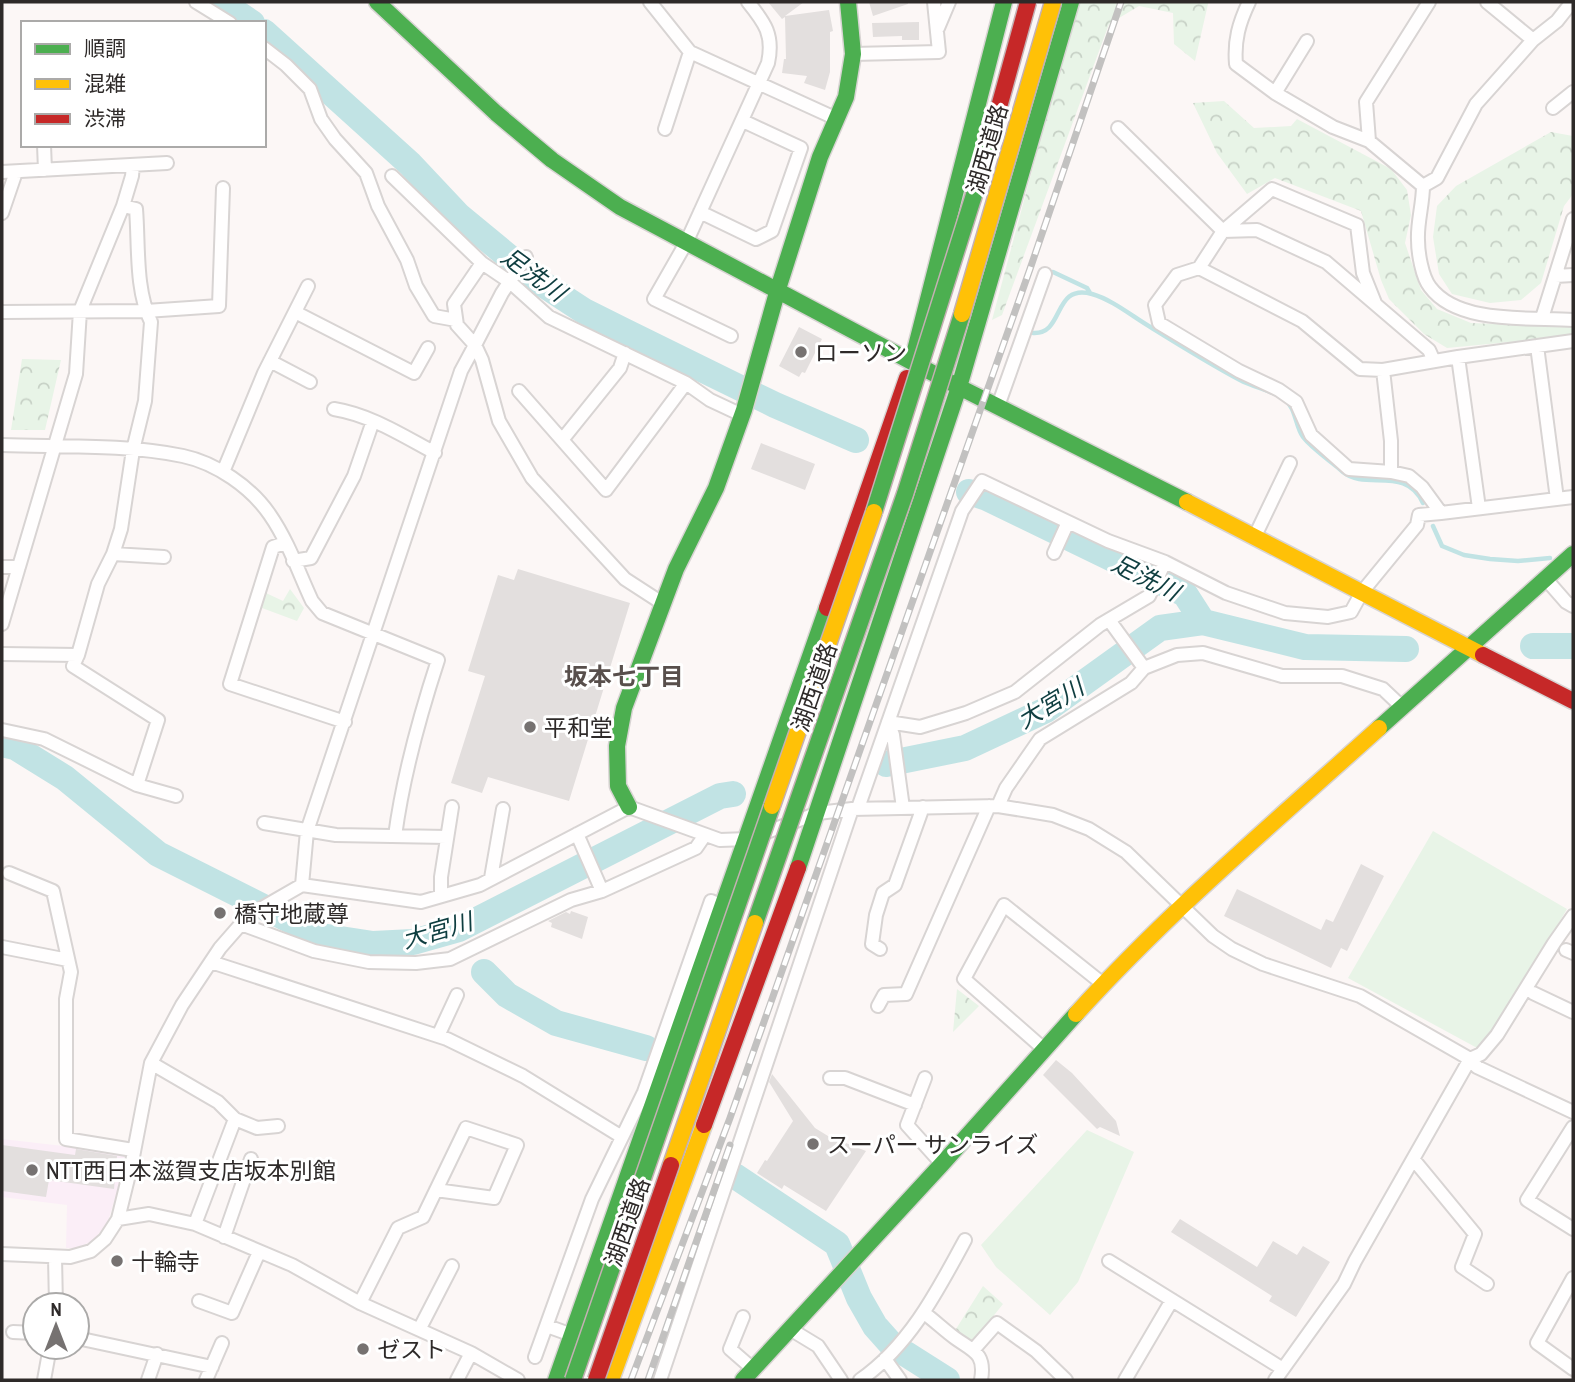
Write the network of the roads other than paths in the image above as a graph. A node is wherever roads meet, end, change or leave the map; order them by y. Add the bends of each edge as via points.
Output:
1 (196, 2) edge
2 (377, 2) edge
3 (650, 2) edge
4 (748, 2) edge
5 (848, 2) edge
6 (934, 2) edge
7 (949, 2) edge
8 (1004, 2) edge
9 (1028, 2) edge
10 (1053, 2) edge
11 (1071, 2) edge
12 (1248, 2) edge
13 (1429, 2) edge
14 (1487, 2) edge
15 (1572, 2) edge
16 (1573, 18) edge
17 (227, 21) edge
18 (1557, 21) junction
19 (938, 28) junction
20 (1533, 40) junction
21 (1307, 41) dead end
22 (266, 50) edge
23 (690, 52) junction
24 (853, 54) junction
25 (760, 84) junction
26 (1573, 92) edge
27 (1275, 93) junction
28 (1553, 108) dead end
29 (837, 118) junction
30 (743, 121) junction
31 (1118, 128) dead end
32 (665, 130) dead end
33 (1368, 141) junction
34 (44, 147) edge
35 (167, 163) dead end
36 (133, 165) junction
37 (45, 170) junction
38 (2, 172) edge
39 (16, 172) junction
40 (392, 176) dead end
41 (1423, 186) junction
42 (223, 188) dead end
43 (123, 206) junction
44 (700, 212) junction
45 (2, 213) edge
46 (1573, 219) edge
47 (1223, 231) junction
48 (686, 243) junction
49 (526, 257) dead end
50 (482, 263) junction
51 (1199, 268) junction
52 (1045, 274) dead end
53 (1573, 275) edge
54 (1555, 276) junction
55 (511, 279) junction
56 (309, 286) dead end
57 (778, 289) junction
58 (1376, 305) junction
59 (80, 311) junction
60 (146, 311) junction
61 (2, 312) edge
62 (295, 312) junction
63 (1542, 318) junction
64 (456, 320) junction
65 (1573, 320) edge
66 (731, 336) dead end
67 (1573, 341) edge
68 (475, 345) junction
69 (1537, 346) junction
70 (428, 348) dead end
71 (625, 353) junction
72 (1458, 356) junction
73 (270, 361) junction
74 (1434, 361) junction
75 (912, 362) junction
76 (1383, 370) junction
77 (310, 382) dead end
78 (686, 383) junction
79 (959, 387) junction
80 (519, 391) dead end
81 (998, 406) junction
82 (334, 409) dead end
83 (743, 412) junction
84 (373, 421) junction
85 (562, 440) junction
86 (2, 445) edge
87 (55, 447) junction
88 (133, 450) junction
89 (435, 453) junction
90 (1290, 463) dead end
91 (223, 472) junction
92 (1391, 472) junction
93 (1573, 497) edge
94 (1557, 499) junction
95 (1479, 508) junction
96 (1441, 513) junction
97 (1068, 522) junction
98 (1255, 536) junction
99 (285, 543) junction
100 (1054, 553) dead end
101 (113, 554) junction
102 (1573, 554) edge
103 (164, 557) dead end
104 (293, 561) junction
105 (1165, 563) junction
106 (2, 567) edge
107 (19, 567) junction
108 (1545, 578) junction
109 (1362, 592) junction
110 (662, 604) junction
111 (1573, 606) edge
112 (1110, 620) junction
113 (2, 624) edge
114 (374, 636) junction
115 (1468, 648) junction
116 (2, 654) edge
117 (78, 655) junction
118 (1144, 667) junction
119 (1573, 701) edge
120 (1402, 707) junction
121 (345, 722) junction
122 (888, 722) junction
123 (2, 730) edge
124 (137, 785) junction
125 (176, 796) dead end
126 (994, 806) junction
127 (452, 807) dead end
128 (923, 807) junction
129 (855, 808) junction
130 (903, 808) junction
131 (503, 809) dead end
132 (634, 809) junction
133 (818, 814) junction
134 (264, 823) dead end
135 (307, 831) junction
136 (577, 835) junction
137 (705, 835) junction
138 (395, 836) junction
139 (447, 837) junction
140 (748, 839) junction
141 (9, 873) dead end
142 (491, 878) junction
143 (302, 885) junction
144 (602, 891) junction
145 (440, 896) junction
146 (1182, 906) junction
147 (1573, 916) edge
148 (245, 920) junction
149 (2, 947) edge
150 (880, 948) dead end
151 (68, 960) junction
152 (211, 962) junction
153 (1103, 984) junction
154 (1533, 993) dead end
155 (457, 995) dead end
156 (878, 1006) dead end
157 (1573, 1013) edge
158 (438, 1036) junction
159 (1045, 1050) junction
160 (1470, 1059) junction
161 (151, 1063) junction
162 (830, 1079) dead end
163 (925, 1079) dead end
164 (649, 1095) junction
165 (915, 1105) junction
166 (1573, 1112) edge
167 (235, 1119) junction
168 (278, 1126) dead end
169 (1573, 1127) edge
170 (622, 1137) junction
171 (133, 1150) junction
172 (251, 1159) dead end
173 (1414, 1160) junction
174 (942, 1164) junction
175 (436, 1190) junction
176 (118, 1219) junction
177 (195, 1224) junction
178 (1573, 1229) edge
179 (224, 1237) junction
180 (965, 1240) dead end
181 (259, 1252) junction
182 (2, 1254) edge
183 (55, 1257) junction
184 (1109, 1261) dead end
185 (452, 1266) dead end
186 (1573, 1278) edge
187 (1487, 1284) dead end
188 (56, 1291) edge
189 (1172, 1300) junction
190 (200, 1301) dead end
191 (360, 1303) junction
192 (925, 1313) junction
193 (743, 1317) dead end
194 (547, 1326) junction
195 (420, 1328) junction
196 (790, 1329) junction
197 (13, 1332) dead end
198 (21, 1332) edge
199 (572, 1335) junction
200 (91, 1341) edge
201 (222, 1343) dead end
202 (974, 1349) junction
203 (471, 1353) junction
204 (157, 1354) junction
205 (535, 1357) dead end
206 (886, 1359) junction
207 (47, 1361) edge
208 (212, 1367) junction
209 (1283, 1368) junction
210 (1573, 1369) edge
211 (748, 1375) edge
212 (44, 1380) edge
213 (148, 1380) edge
214 (206, 1380) edge
215 (457, 1380) edge
216 (518, 1380) edge
217 (556, 1380) edge
218 (573, 1380) edge
219 (596, 1380) edge
220 (611, 1380) edge
221 (660, 1380) edge
222 (841, 1380) edge
223 (860, 1380) edge
224 (900, 1380) edge
225 (981, 1380) edge
226 (1066, 1380) edge
227 (1125, 1380) edge
228 (1275, 1380) edge

1 - 17 street
2 - 48 main road via 552,160 620,207
3 - 23 street
4 - 25 street via 770,35 771,49
5 - 24 main road
6 - 19 street
7 - 19 street
8 - 75 main road
9 - 218 main road, 湖西道路, bridge via 974,195 883,487
10 - 219 main road, 湖西道路, bridge via 905,494
11 - 79 main road
12 - 27 street via 1234,43 1236,64
13 - 33 street via 1366,102
14 - 20 street
15 - 18 street
16 - 18 street
18 - 20 street
19 - 24 street via 939,52
20 - 41 street via 1476,104 1437,178
21 - 27 street
22 - 64 street via 310,89 321,120 366,173 434,316
23 - 25 street
23 - 32 street
24 - 29 main road
25 - 29 street
25 - 30 street
26 - 28 street
27 - 33 street via 1333,127
29 - 57 main road
30 - 44 street
30 - 44 street via 801,148 772,231 756,239
31 - 47 street
33 - 41 street
34 - 37 street
35 - 36 street
36 - 37 street
36 - 43 street
37 - 39 street
38 - 39 street
39 - 45 street
40 - 50 street
41 - 63 street via 1418,239 1429,286 1448,303 1492,317
42 - 60 street via 219,306
43 - 59 street
43 - 60 street via 136,209
44 - 48 street
46 - 54 street
47 - 51 street
47 - 58 street via 1257,230 1326,262
47 - 58 street via 1272,189 1357,225 1363,273
48 - 57 main road
48 - 66 street via 654,299
49 - 55 street
50 - 55 street
50 - 64 street via 454,304
51 - 76 street via 1301,321 1360,369
51 - 92 street via 1177,275 1156,305 1159,323 1296,402 1311,435 1349,469
52 - 81 street
53 - 54 street
54 - 63 street
55 - 68 street
55 - 71 street via 549,317
56 - 62 street
57 - 75 main road
57 - 83 main road
58 - 74 street via 1429,350
59 - 60 street
59 - 61 street
59 - 87 street via 76,374
60 - 88 street via 151,323 145,401
62 - 70 street via 414,373
62 - 73 street
63 - 65 street
64 - 68 street
67 - 69 street
68 - 89 street via 461,371
68 - 110 street via 499,421 532,478 625,579
69 - 72 street
69 - 94 street
71 - 78 street
71 - 85 street via 620,368
72 - 74 street
72 - 95 street
73 - 77 street
73 - 91 street
74 - 76 street
75 - 79 main road
75 - 140 main road
76 - 92 street
78 - 83 street via 710,400
78 - 85 street via 606,490
79 - 81 main road
79 - 133 main road
80 - 85 street
81 - 98 main road
82 - 84 street
83 - 110 main road via 716,488
84 - 89 street
84 - 104 street via 354,476 311,558
86 - 87 street
87 - 88 street
87 - 107 street
88 - 91 street via 185,456
88 - 101 street
89 - 114 street
90 - 98 street
91 - 99 street via 251,492 270,514
92 - 96 street via 1409,476
93 - 94 street
94 - 95 street
95 - 96 street
96 - 109 street via 1419,515 1417,525
97 - 100 street
97 - 105 street
97 - 122 street via 982,481 962,511
98 - 109 main road
99 - 104 street
99 - 121 street via 273,547 230,684
101 - 103 street
101 - 117 street via 98,584
102 - 108 main road
104 - 114 street via 322,613
105 - 109 street via 1226,593 1285,613 1328,617 1351,612
105 - 112 street via 1149,596
106 - 107 street
107 - 113 street
108 - 111 street
108 - 115 main road
109 - 115 main road
110 - 132 main road via 624,708 617,746 618,786
112 - 118 street
112 - 122 street via 1016,692 920,727
114 - 121 street
114 - 138 street via 438,660 419,718
115 - 119 main road
115 - 120 main road
116 - 117 street
117 - 124 street via 73,666 158,720
118 - 120 street via 1177,655 1202,653 1282,676 1342,676 1383,689
118 - 126 street via 1131,682 1040,739
120 - 146 main road
121 - 135 street
122 - 129 street
122 - 130 street
123 - 124 street via 44,739
124 - 125 street
126 - 128 street
126 - 146 street via 1053,816 1089,829 1126,852
126 - 156 street via 906,994 884,995
127 - 139 street
128 - 130 street
128 - 150 street via 895,885 883,893 876,915 872,944
129 - 130 street
129 - 133 street
129 - 221 street
131 - 142 street
132 - 136 street
132 - 137 street
133 - 140 street
133 - 220 main road
134 - 135 street
135 - 138 street
135 - 143 street
136 - 142 street
136 - 144 street
137 - 140 street via 720,840
137 - 144 street via 696,848
138 - 139 street
139 - 145 street
140 - 164 main road
141 - 151 street via 53,891
142 - 145 street
143 - 145 street via 421,902
143 - 148 street
144 - 148 street via 571,900 450,959 415,963 369,962 314,951
146 - 153 main road
146 - 160 street via 1232,949 1360,996
147 - 160 street via 1497,1035 1481,1054
148 - 152 street
149 - 151 street
151 - 171 street via 66,1139
152 - 158 street
152 - 161 street
153 - 159 main road
153 - 159 street via 1004,905 964,979
154 - 157 street
155 - 158 street
158 - 170 street via 523,1076
159 - 174 main road
160 - 166 street via 1477,1067
160 - 173 street
161 - 167 street via 218,1102
161 - 171 street
162 - 165 street via 845,1078
163 - 165 street
164 - 170 street
164 - 199 main road
165 - 174 street via 907,1125
167 - 168 street via 257,1128
167 - 177 street
169 - 178 street via 1527,1200
170 - 194 street via 592,1199
171 - 176 street
172 - 179 street
173 - 187 street via 1475,1234 1462,1267
173 - 209 street via 1344,1284
174 - 196 main road
175 - 175 street via 466,1128 517,1145 494,1198
175 - 191 street via 423,1217 397,1228
176 - 177 street via 149,1214
176 - 183 street via 91,1251
177 - 179 street
179 - 181 street
180 - 192 street
181 - 190 street via 232,1313
181 - 191 street
182 - 183 street
183 - 188 street
184 - 189 street
185 - 195 street
186 - 210 street via 1537,1343
189 - 209 street
189 - 227 street
191 - 195 street
192 - 202 street
192 - 206 street
193 - 211 street via 730,1349
194 - 199 street
194 - 205 street
195 - 203 street
196 - 211 main road
196 - 222 street via 818,1346
197 - 198 street
199 - 217 main road
200 - 204 street
201 - 208 street
202 - 225 street via 983,1368
202 - 226 street via 997,1323
203 - 215 street
203 - 216 street
204 - 208 street
204 - 213 street
206 - 223 street
206 - 224 street
207 - 212 street
208 - 214 street
209 - 228 street

